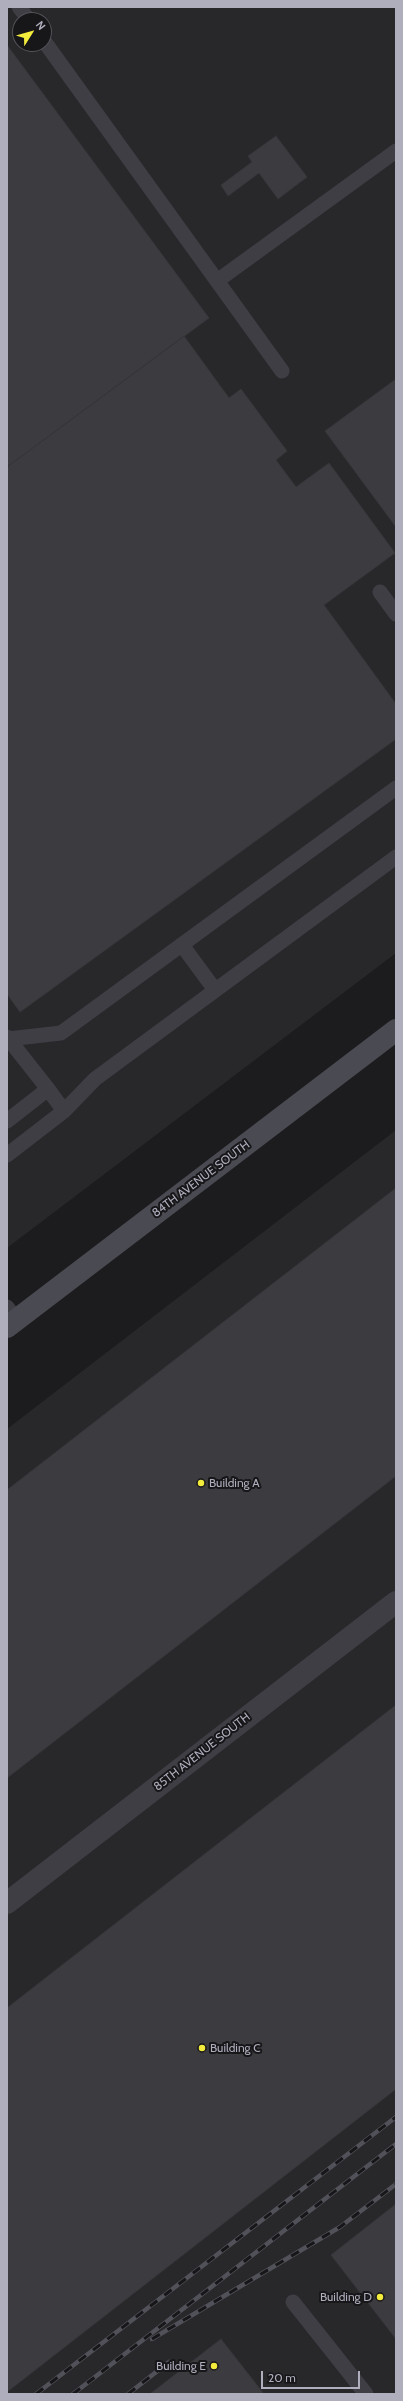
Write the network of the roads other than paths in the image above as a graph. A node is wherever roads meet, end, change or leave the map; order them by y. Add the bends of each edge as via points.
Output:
1 (52, 52) edge
2 (396, 151) edge
3 (217, 281) junction
4 (282, 371) dead end
5 (380, 592) dead end
6 (396, 614) edge
7 (396, 788) edge
8 (396, 857) edge
9 (182, 945) junction
10 (215, 990) junction
11 (396, 1030) edge
12 (8, 1038) edge
13 (48, 1089) junction
14 (64, 1111) junction
15 (7, 1120) edge
16 (7, 1155) edge
17 (10, 1318) edge
18 (396, 1602) edge
19 (7, 1903) edge
20 (293, 2302) dead end
21 (366, 2394) edge

1 - 3 lane
2 - 3 lane
3 - 4 lane
5 - 6 lane
7 - 9 lane
8 - 10 lane
9 - 10 lane
9 - 12 lane via 61,1034
10 - 14 lane via 95,1079
11 - 17 main road, 84TH AVENUE SOUTH
12 - 13 lane
13 - 14 lane
13 - 15 lane
14 - 16 lane
18 - 19 street, 85TH AVENUE SOUTH
20 - 21 lane

